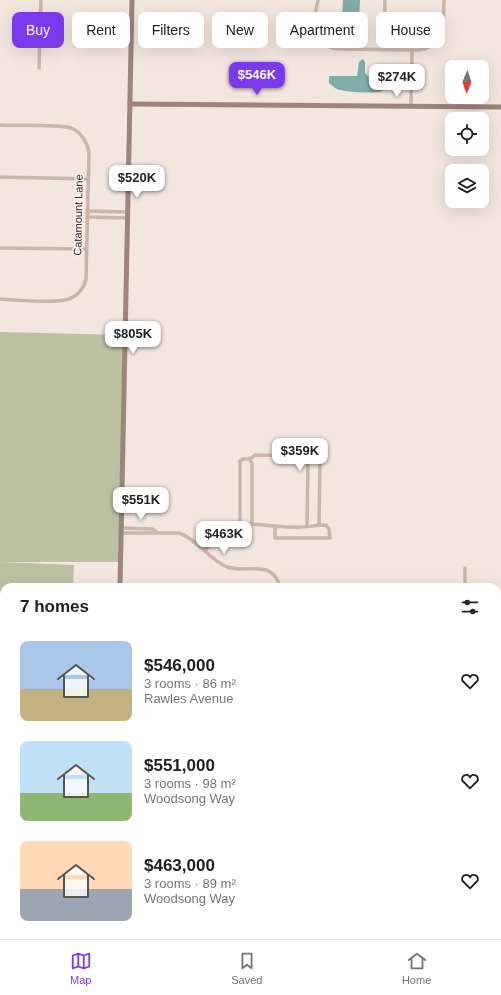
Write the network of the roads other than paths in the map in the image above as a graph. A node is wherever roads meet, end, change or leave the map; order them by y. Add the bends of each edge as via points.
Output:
1 (41, 0) edge
2 (132, 0) edge
3 (318, 0) edge
4 (384, 0) edge
5 (444, 0) edge
6 (384, 50) junction
7 (412, 50) junction
8 (39, 68) dead end
9 (130, 104) junction
10 (411, 106) junction
11 (501, 107) edge
12 (0, 125) edge
13 (0, 177) edge
14 (88, 179) junction
15 (87, 211) junction
16 (128, 215) junction
17 (87, 217) junction
18 (0, 248) edge
19 (86, 250) junction
20 (0, 300) edge
21 (250, 459) junction
22 (308, 460) junction
23 (252, 524) junction
24 (240, 525) junction
25 (319, 525) junction
26 (307, 526) junction
27 (275, 527) junction
28 (121, 531) junction
29 (205, 550) junction
30 (465, 568) dead end
31 (120, 583) edge
32 (278, 583) edge
33 (465, 583) edge

1 - 8 street
2 - 9 main road
3 - 6 street via 314,24 320,41 335,49
4 - 6 street
5 - 7 street via 440,38 429,47
6 - 7 street
7 - 10 street
9 - 10 main road
9 - 16 main road
10 - 11 main road
12 - 14 street, Catamount Lane via 71,128 82,136 89,152
13 - 14 street
14 - 15 street, Catamount Lane
15 - 16 street
15 - 17 street, Catamount Lane
16 - 17 street
16 - 28 main road
17 - 19 street, Catamount Lane
18 - 19 street
19 - 20 street, Catamount Lane via 86,279 78,294 62,301
21 - 22 street via 255,455 305,456
21 - 23 street
21 - 24 street via 240,461
22 - 25 street via 319,460 320,464
22 - 26 street
23 - 24 street
23 - 27 street
24 - 29 street via 223,531
25 - 26 street
25 - 27 street via 326,525 329,528 330,538 276,538
26 - 27 street
28 - 29 street via 182,534
28 - 31 main road
29 - 32 street via 227,567 269,571
30 - 33 street

